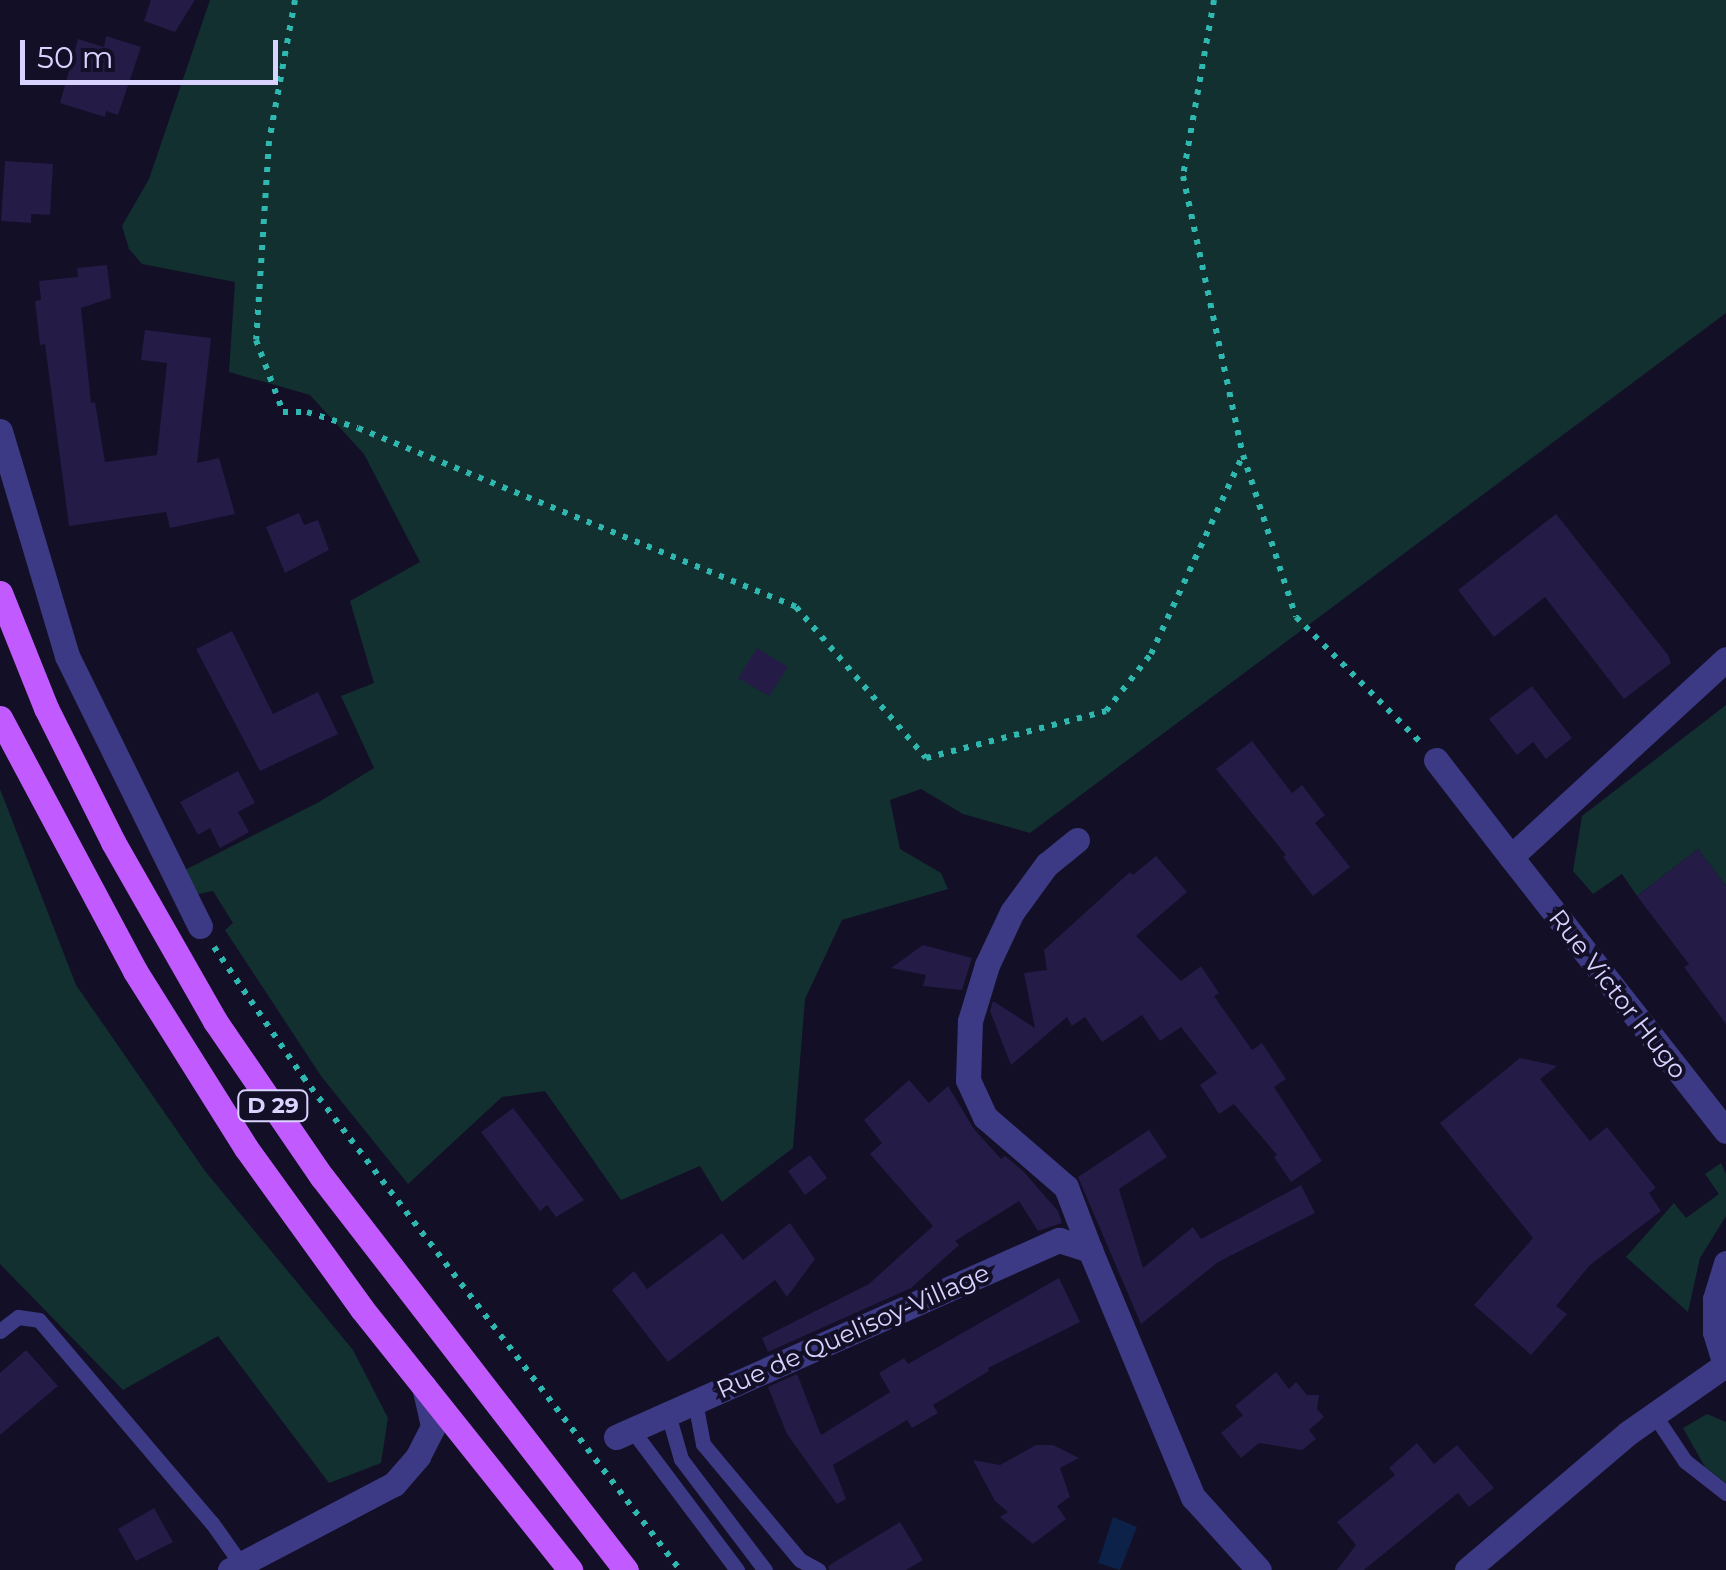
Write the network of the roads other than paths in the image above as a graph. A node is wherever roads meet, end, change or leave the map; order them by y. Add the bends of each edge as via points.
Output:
1 (0, 432) edge
2 (0, 594) edge
3 (1726, 659) edge
4 (0, 718) edge
5 (1436, 760) road end
6 (1076, 840) dead end
7 (1510, 857) junction
8 (200, 926) road end
9 (1726, 1130) edge
10 (1090, 1250) junction
11 (1726, 1263) edge
12 (0, 1330) edge
13 (1726, 1366) edge
14 (424, 1386) junction
15 (695, 1402) junction
16 (1653, 1413) junction
17 (668, 1414) junction
18 (624, 1433) joint
19 (1726, 1493) edge
20 (236, 1567) edge
21 (570, 1570) edge
22 (626, 1570) edge
23 (738, 1570) edge
24 (765, 1570) edge
25 (818, 1570) edge
26 (1259, 1570) edge
27 (1467, 1570) edge

1 - 8 street via 68,656
2 - 22 main road, D 29 via 104,825 215,1021 322,1177
3 - 7 street
4 - 14 main road, D 29 via 135,970 246,1148
5 - 7 street, Rue Victor Hugo
6 - 10 street via 1024,896 987,965 970,1020 968,1080 985,1117 1066,1186
7 - 9 street, Rue Victor Hugo
10 - 15 street, Rue de Quelisoy-Village via 1058,1240
10 - 26 street via 1193,1497
11 - 13 street via 1715,1298
12 - 20 lane via 18,1318 38,1320 212,1523
13 - 16 street
14 - 20 street via 433,1426 394,1484
14 - 21 main road, D 29
15 - 17 street, Rue de Quelisoy-Village
15 - 25 lane via 703,1444 800,1560
16 - 19 lane via 1685,1460
16 - 27 street
17 - 18 street, Rue de Quelisoy-Village
17 - 24 lane via 681,1458
18 - 23 lane

